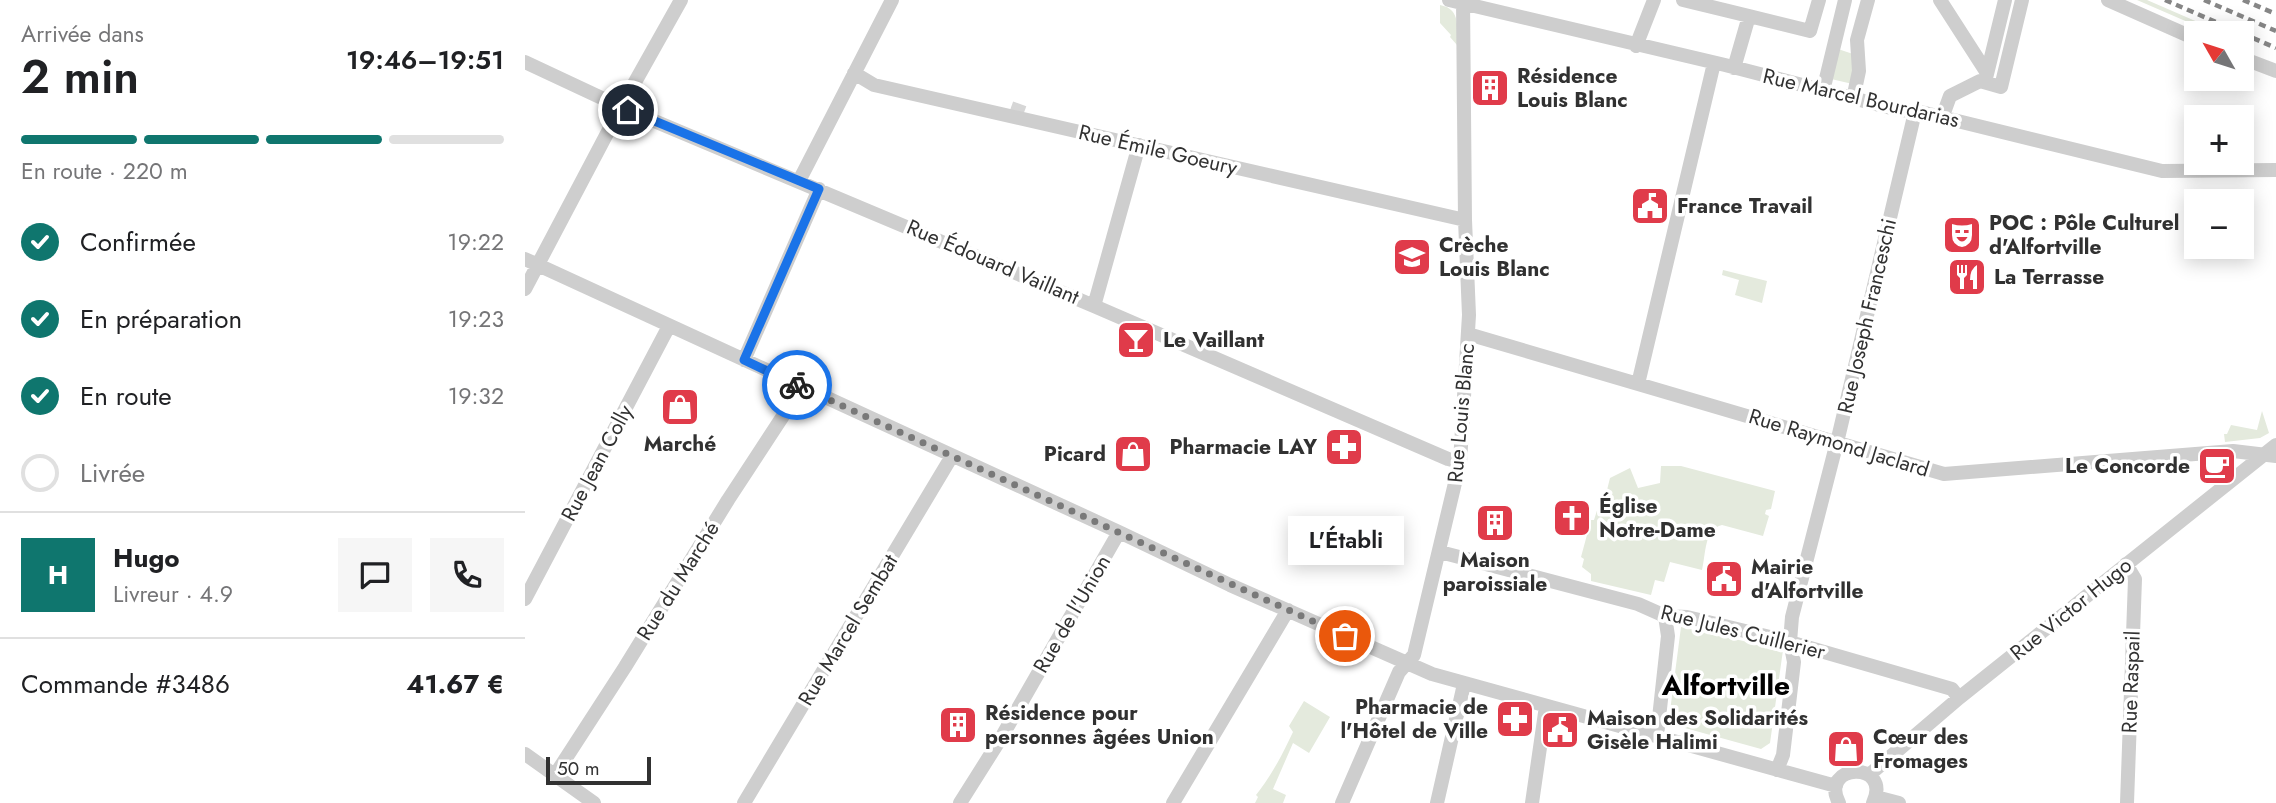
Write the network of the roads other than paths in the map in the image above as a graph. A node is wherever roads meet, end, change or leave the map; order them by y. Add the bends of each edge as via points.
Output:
1 (681, 0) edge
2 (892, 0) edge
3 (1654, 0) edge
4 (1683, 0) edge
5 (1738, 0) edge
6 (1819, 0) edge
7 (1846, 0) edge
8 (1868, 0) edge
9 (1940, 0) edge
10 (2005, 0) edge
11 (2022, 0) edge
12 (2108, 0) edge
13 (1458, 1) edge
14 (1510, 7) edge
15 (1749, 16) junction
16 (1840, 34) dead end
17 (2184, 34) edge
18 (1636, 46) junction
19 (525, 62) edge
20 (1714, 63) junction
21 (2254, 63) edge
22 (1734, 68) junction
23 (2276, 71) edge
24 (854, 73) junction
25 (1986, 78) junction
26 (1823, 91) junction
27 (1853, 99) junction
28 (621, 107) junction
29 (1915, 112) junction
30 (1942, 117) junction
31 (1139, 145) junction
32 (2276, 170) edge
33 (799, 181) junction
34 (819, 189) junction
35 (1465, 220) junction
36 (531, 262) edge
37 (525, 289) edge
38 (1094, 306) junction
39 (669, 326) junction
40 (1468, 334) junction
41 (744, 360) junction
42 (1638, 384) junction
43 (802, 387) junction
44 (1837, 442) junction
45 (2276, 445) edge
46 (2269, 455) edge
47 (951, 456) junction
48 (1461, 462) junction
49 (1119, 532) junction
50 (1440, 552) junction
51 (2126, 564) junction
52 (525, 599) edge
53 (1288, 610) junction
54 (1665, 617) junction
55 (1790, 642) junction
56 (1407, 664) junction
57 (1464, 684) junction
58 (1959, 698) junction
59 (1546, 706) junction
60 (1657, 736) junction
61 (525, 754) edge
62 (1777, 771) junction
63 (555, 775) junction
64 (1869, 775) junction
65 (1837, 798) edge
66 (1874, 800) edge
67 (594, 803) edge
68 (744, 803) edge
69 (960, 803) edge
70 (1173, 803) edge
71 (1342, 803) edge
72 (1437, 803) edge
73 (1532, 803) edge
74 (1899, 803) edge
75 (2127, 803) edge

1 - 28 street
2 - 24 street
3 - 18 street
4 - 15 street
5 - 15 street
6 - 15 street via 1810,31
7 - 16 street
7 - 26 street
8 - 27 street via 1857,40 1859,71
9 - 25 street
10 - 25 street
11 - 25 street via 2001,87
12 - 17 street
13 - 14 street, Rue Marcel Bourdarias
13 - 35 street, Rue Louis Blanc
14 - 18 street, Rue Marcel Bourdarias
15 - 22 street
18 - 20 street, Rue Marcel Bourdarias
19 - 28 street, Rue Édouard Vaillant
20 - 22 street, Rue Marcel Bourdarias
20 - 42 street
21 - 23 street
22 - 26 street, Rue Marcel Bourdarias
24 - 31 street, Rue Émile Goeury via 874,85
24 - 33 street
25 - 30 street via 1950,96
26 - 27 street, Rue Marcel Bourdarias
27 - 29 street, Rue Marcel Bourdarias
28 - 33 street, Rue Édouard Vaillant
28 - 36 street
29 - 30 street, Rue Marcel Bourdarias
29 - 44 street, Rue Joseph Franceschi
30 - 32 street, Rue Marcel Bourdarias via 2162,171
31 - 35 street, Rue Émile Goeury
31 - 38 street
33 - 34 street, Rue Édouard Vaillant
34 - 38 street, Rue Édouard Vaillant
34 - 41 street
35 - 40 street, Rue Louis Blanc
36 - 37 street
36 - 39 street
38 - 48 street, Rue Édouard Vaillant
39 - 41 street
39 - 52 street, Rue Jean Colly
40 - 42 street, Rue Raymond Jaclard
40 - 48 street, Rue Louis Blanc
41 - 43 street
42 - 44 street, Rue Raymond Jaclard
43 - 47 street
43 - 63 street, Rue du Marché
44 - 46 street, Rue Raymond Jaclard via 1944,474 2232,451
44 - 55 street, Rue Joseph Franceschi via 1792,617
45 - 46 street, Rue Victor Hugo
46 - 51 street, Rue Victor Hugo
47 - 49 street
47 - 68 street, Rue Marcel Sembat
48 - 50 street, Rue Louis Blanc
49 - 53 street
49 - 69 street, Rue de l'Union
50 - 54 street, Rue Jules Cuillerier via 1638,604
50 - 56 street, Rue Louis Blanc via 1414,655
51 - 58 street, Rue Victor Hugo
51 - 75 street, Rue Raspail via 2135,579
53 - 56 street
53 - 70 street
54 - 55 street, Rue Jules Cuillerier via 1687,617
54 - 60 street via 1668,636
55 - 58 street, Rue Jules Cuillerier via 1952,689
55 - 62 street, Rue Joseph Franceschi via 1794,662
56 - 57 street
56 - 71 street, Rue Louis Blanc via 1399,672
57 - 59 street
57 - 72 street
58 - 64 street, Rue Victor Hugo
59 - 60 street
59 - 73 street
60 - 62 street
61 - 63 street
62 - 65 street
63 - 67 street
64 - 65 street via 1852,771 1842,776
64 - 66 street via 1875,783
66 - 74 street

